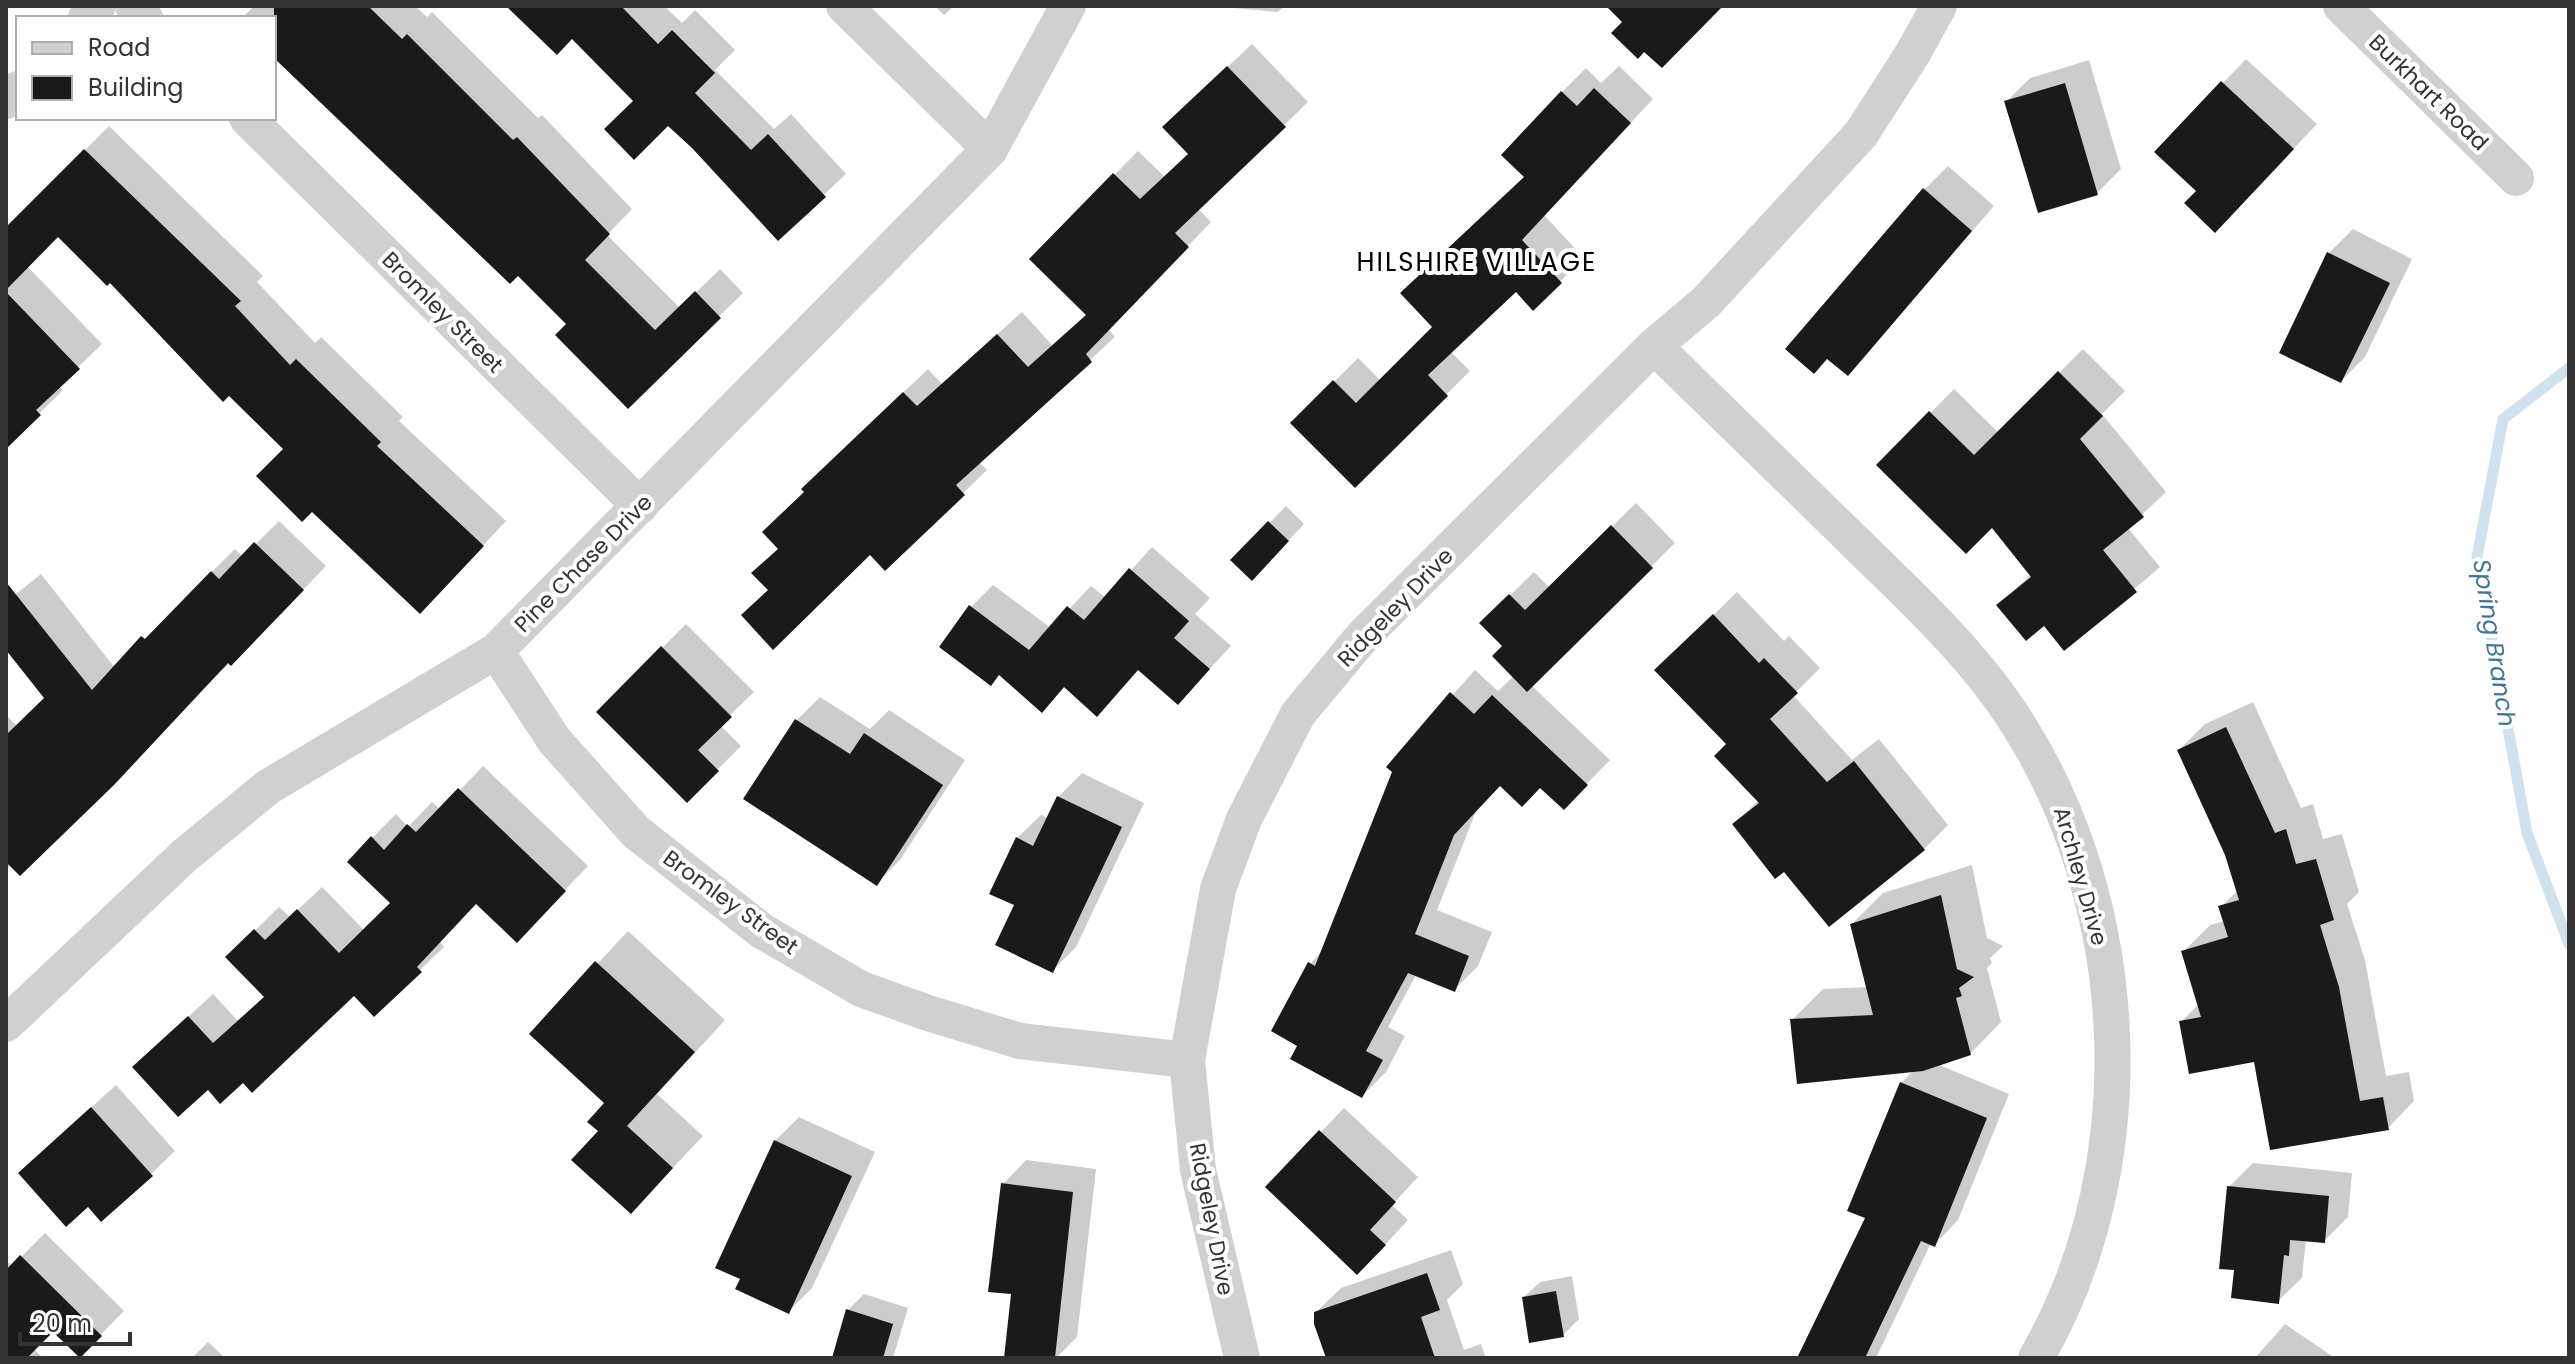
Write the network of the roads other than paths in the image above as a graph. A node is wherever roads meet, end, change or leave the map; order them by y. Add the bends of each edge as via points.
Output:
1 (844, 6) edge
2 (1068, 6) edge
3 (1939, 6) edge
4 (2341, 6) edge
5 (249, 120) edge
6 (990, 149) junction
7 (2516, 178) dead end
8 (1654, 346) junction
9 (640, 506) junction
10 (496, 651) junction
11 (6, 1024) edge
12 (1187, 1060) junction
13 (1242, 1358) edge
14 (2036, 1358) edge

1 - 6 street
2 - 6 street, Pine Chase Drive
3 - 8 street, Ridgeley Drive via 1861,134 1706,302
4 - 7 street, Burkhart Road
5 - 9 street, Bromley Street
6 - 9 street, Pine Chase Drive
8 - 12 street, Ridgeley Drive via 1363,636 1298,714 1244,819 1218,889
8 - 14 street, Archley Drive via 1936,621 2001,699 2055,788 2082,867 2105,961 2114,1087 2097,1206 2057,1321
9 - 10 street, Pine Chase Drive
10 - 11 street, Pine Chase Drive via 268,787 184,856
10 - 12 street, Bromley Street via 554,740 636,832 762,931 861,989 1020,1041
12 - 13 street, Ridgeley Drive via 1198,1170

